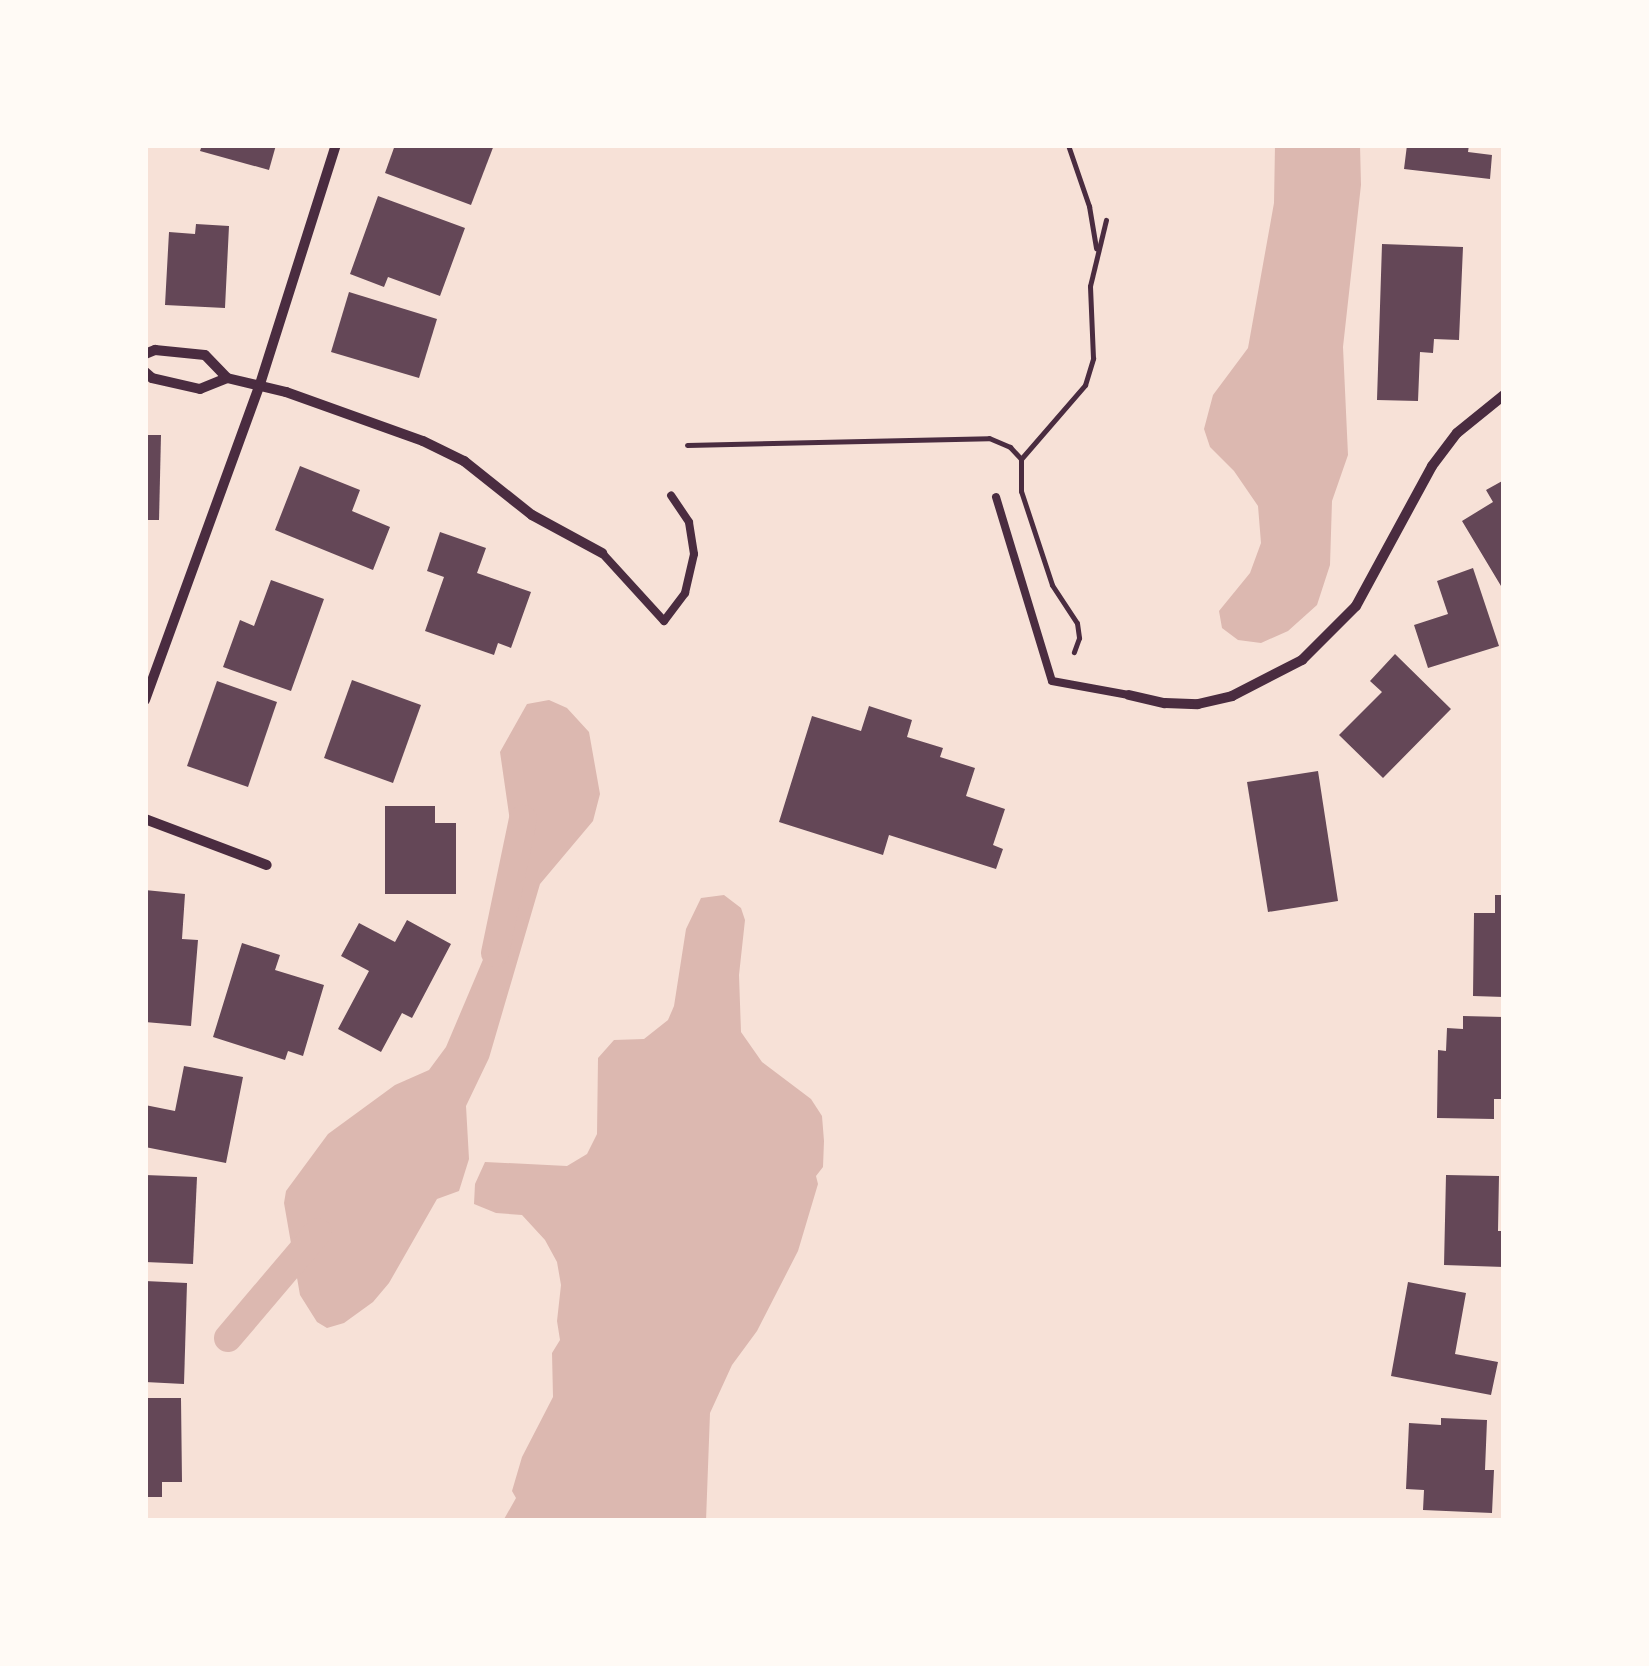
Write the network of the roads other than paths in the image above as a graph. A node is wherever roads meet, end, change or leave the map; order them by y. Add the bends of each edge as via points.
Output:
1 (336, 145) edge
2 (145, 354) edge
3 (145, 372) edge
4 (227, 378) junction
5 (260, 384) junction
6 (1504, 395) edge
7 (671, 494) dead end
8 (996, 497) dead end
9 (602, 553) joint
10 (1130, 695) joint
11 (145, 700) edge
12 (145, 819) edge
13 (267, 865) dead end

1 - 5 street
2 - 4 street via 205,355
3 - 4 street via 200,390
4 - 5 street
5 - 9 street via 464,461 532,516
5 - 11 street
6 - 10 street via 1457,434 1432,466 1356,606 1302,660 1232,696 1198,704
7 - 9 lane via 689,522 694,554 685,593 664,621
8 - 10 lane via 1052,682
12 - 13 street

